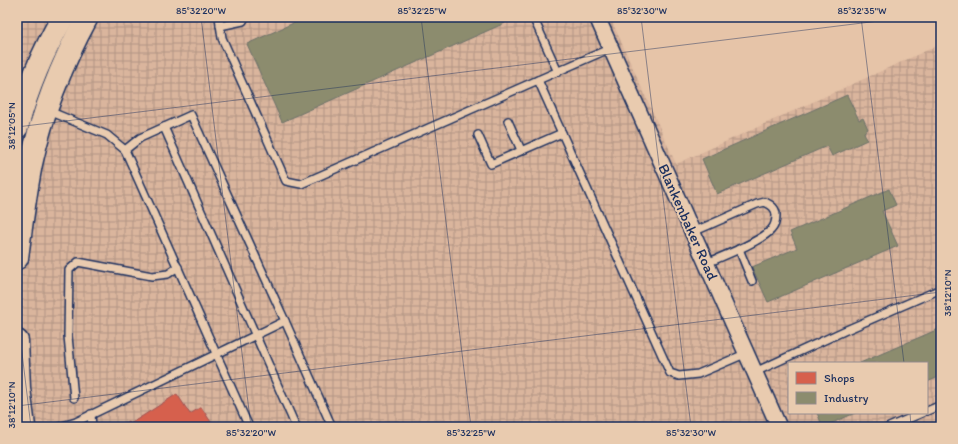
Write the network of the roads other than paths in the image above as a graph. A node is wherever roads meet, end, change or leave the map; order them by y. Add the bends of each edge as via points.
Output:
1 (63, 17) edge
2 (87, 17) edge
3 (219, 17) edge
4 (245, 17) edge
5 (533, 17) edge
6 (597, 17) edge
7 (220, 26) junction
8 (611, 48) junction
9 (558, 72) junction
10 (538, 80) junction
11 (20, 102) edge
12 (47, 110) junction
13 (508, 121) dead end
14 (17, 127) edge
15 (164, 127) junction
16 (562, 133) junction
17 (478, 135) dead end
18 (125, 150) junction
19 (521, 150) junction
20 (693, 232) junction
21 (739, 249) junction
22 (17, 258) edge
23 (707, 263) junction
24 (178, 267) junction
25 (752, 281) dead end
26 (941, 289) edge
27 (285, 321) junction
28 (256, 335) junction
29 (17, 341) edge
30 (747, 353) junction
31 (217, 354) junction
32 (755, 372) junction
33 (74, 398) dead end
34 (941, 405) edge
35 (928, 411) edge
36 (91, 414) junction
37 (920, 414) edge
38 (24, 427) edge
39 (59, 427) edge
40 (92, 427) edge
41 (249, 427) edge
42 (296, 427) edge
43 (332, 427) edge
44 (779, 427) edge
45 (889, 427) edge

1 - 11 main road
2 - 12 main road via 63,64
3 - 7 lane
4 - 7 lane via 243,22
5 - 9 lane
6 - 8 street, Blankenbaker Road
7 - 10 lane via 222,38 286,181 301,184
8 - 9 lane
8 - 20 street, Blankenbaker Road
9 - 10 lane
10 - 16 lane
11 - 14 main road
12 - 18 lane via 107,135
12 - 22 main road via 31,164
13 - 19 lane
15 - 18 lane via 140,138
15 - 27 lane via 191,115
15 - 28 lane
16 - 19 lane
16 - 30 lane via 670,373 679,376 698,374
17 - 19 lane via 491,164
18 - 24 lane
20 - 21 lane via 757,204 765,202 772,205 776,213 776,222 771,230
20 - 23 street, Blankenbaker Road
21 - 23 lane
21 - 25 lane
23 - 30 street, Blankenbaker Road
24 - 31 lane
24 - 33 lane via 168,274 152,276 78,262 70,270 68,336
26 - 32 lane
27 - 28 lane
27 - 43 lane
28 - 31 lane
28 - 42 lane
29 - 38 main road
30 - 32 street, Blankenbaker Road
31 - 36 lane
31 - 41 lane
32 - 44 street, Blankenbaker Road
34 - 35 lane
36 - 39 lane
36 - 40 lane
37 - 45 lane

